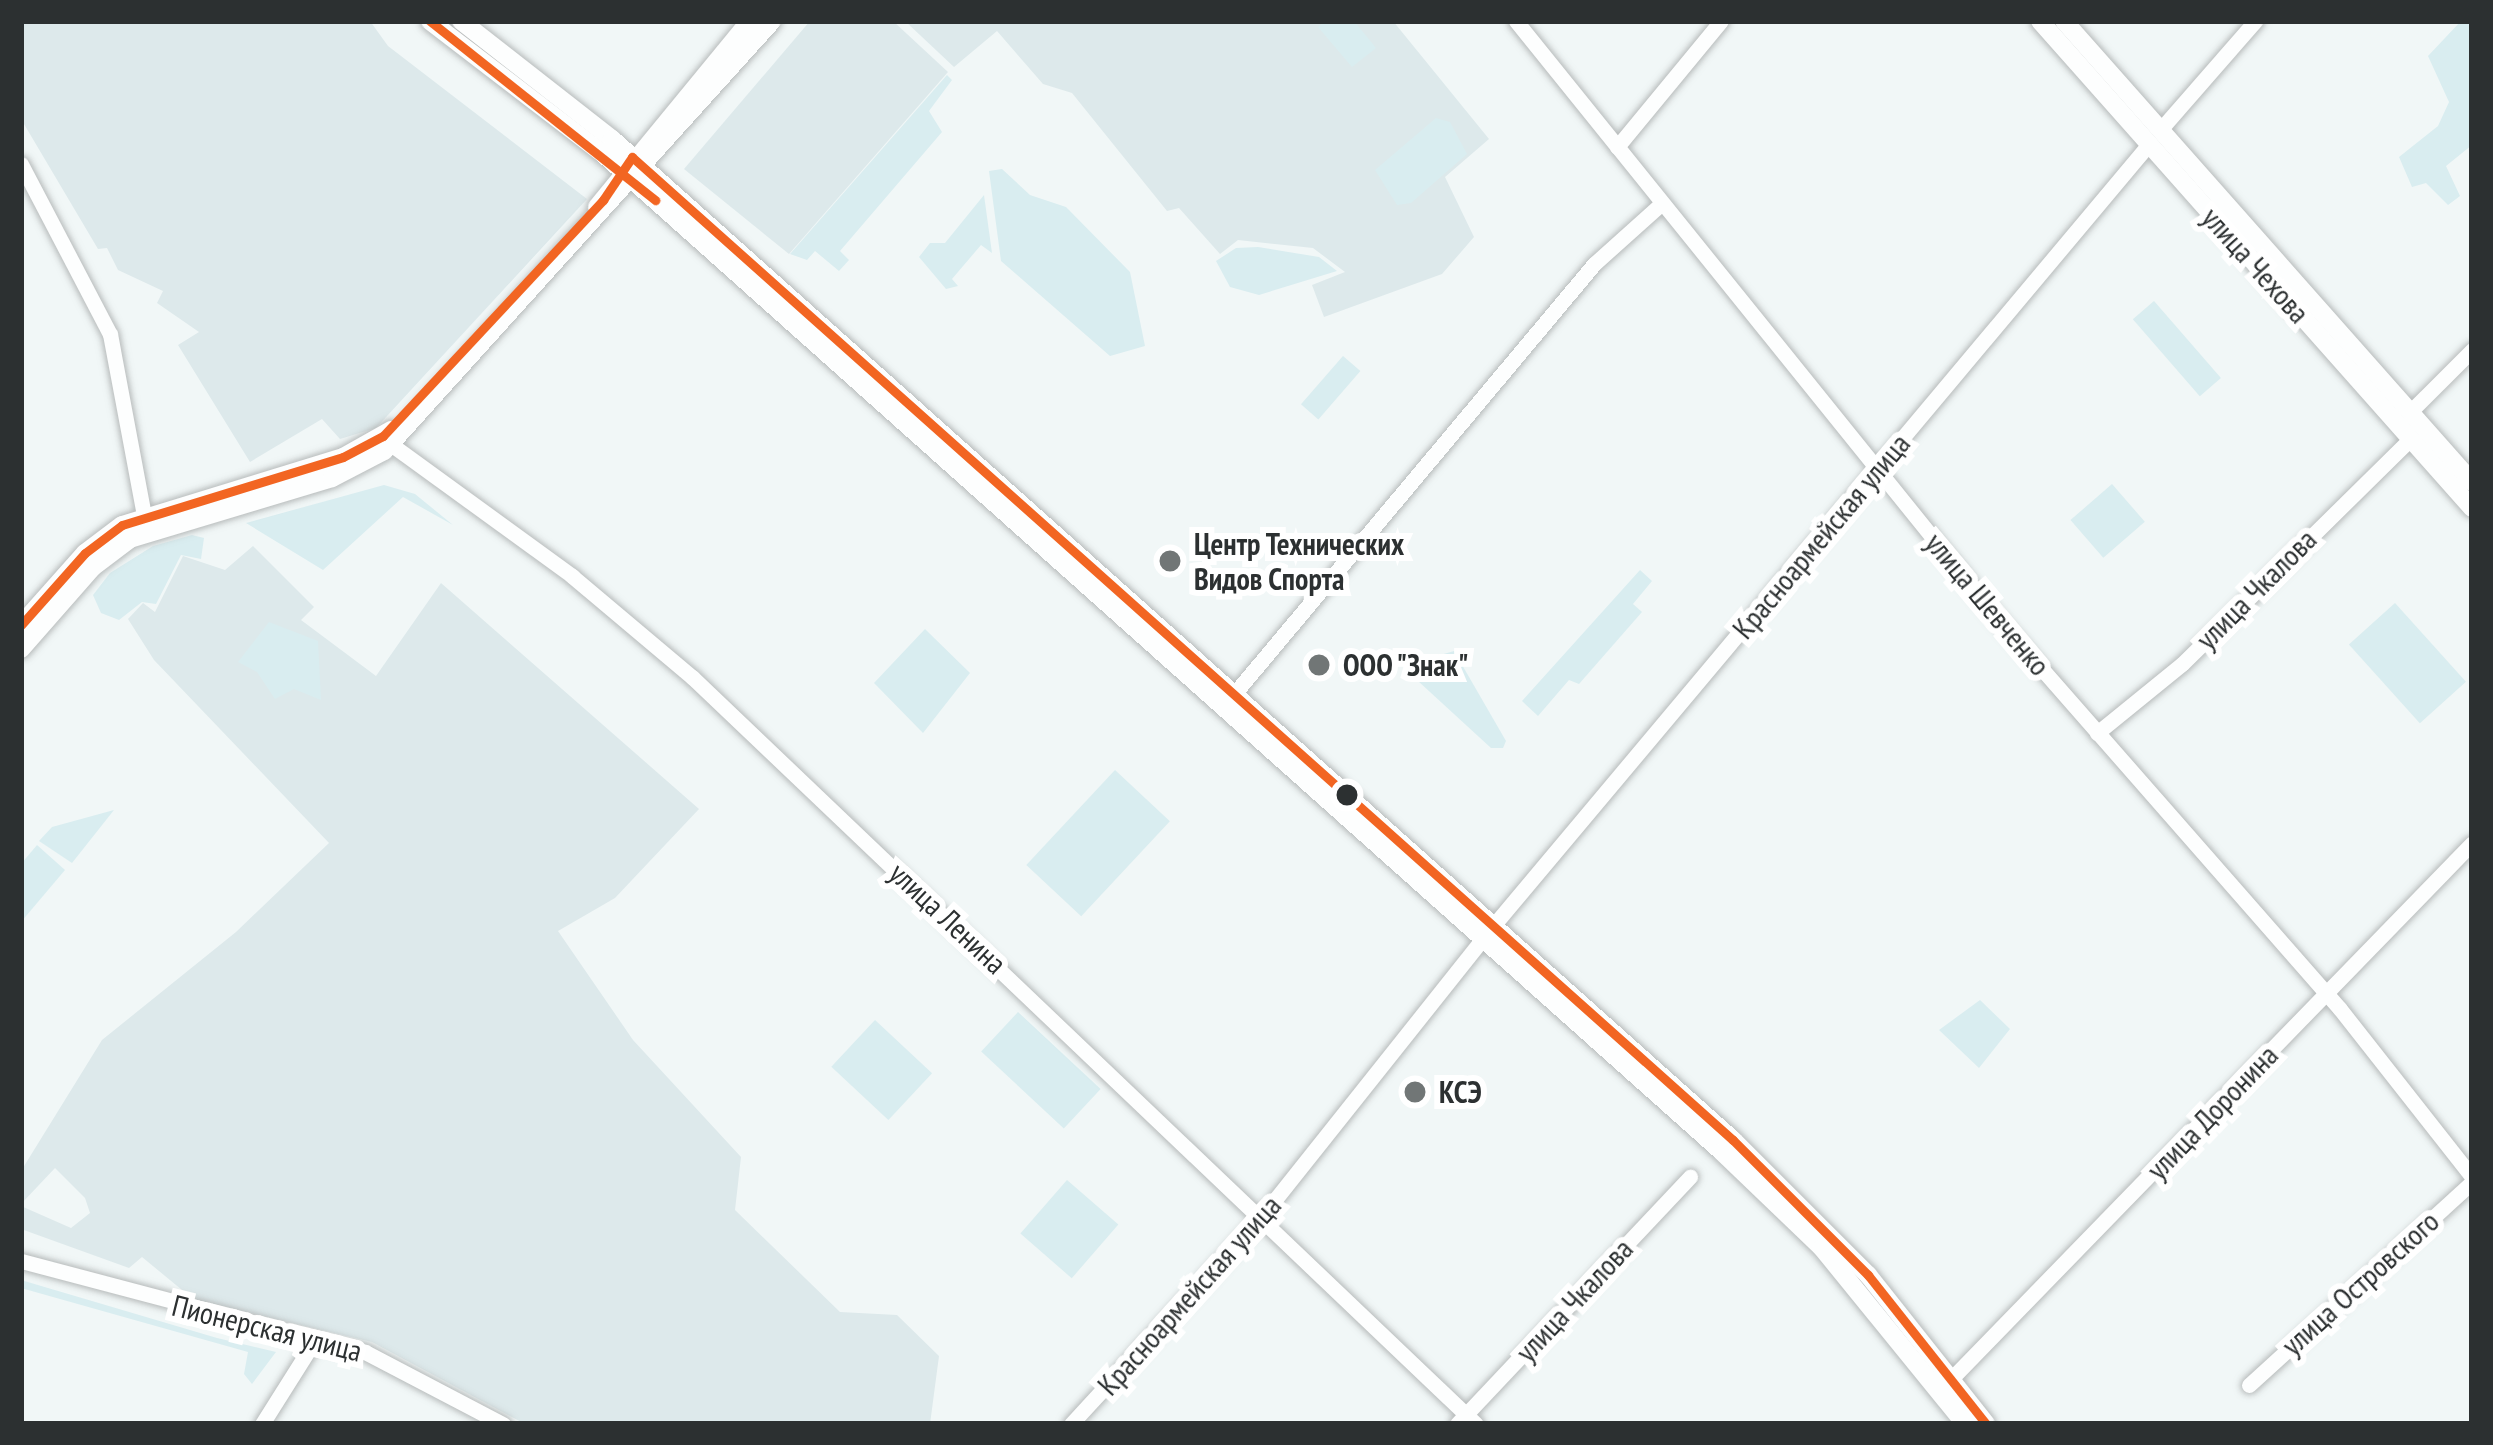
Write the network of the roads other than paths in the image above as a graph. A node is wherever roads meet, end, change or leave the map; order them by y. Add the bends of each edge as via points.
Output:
1 (430, 21) edge
2 (461, 21) edge
3 (750, 21) edge
4 (772, 21) edge
5 (1516, 21) edge
6 (1721, 21) edge
7 (2040, 21) edge
8 (2064, 21) edge
9 (2255, 21) edge
10 (2155, 137) junction
11 (1617, 147) junction
12 (21, 164) edge
13 (634, 170) junction
14 (1662, 202) junction
15 (2472, 350) edge
16 (2410, 412) junction
17 (2410, 439) junction
18 (388, 441) junction
19 (1878, 469) junction
20 (2472, 482) edge
21 (2472, 508) edge
22 (146, 524) junction
23 (21, 625) edge
24 (21, 649) edge
25 (1228, 701) junction
26 (2097, 734) junction
27 (2472, 843) edge
28 (1488, 932) junction
29 (2326, 993) junction
30 (1690, 1177) dead end
31 (2472, 1179) edge
32 (1262, 1216) junction
33 (21, 1256) edge
34 (315, 1340) junction
35 (1944, 1384) junction
36 (2249, 1385) dead end
37 (1466, 1421) edge
38 (262, 1424) edge
39 (502, 1424) edge
40 (1072, 1424) edge
41 (1965, 1424) edge
42 (1986, 1424) edge

1 - 13 main road
2 - 13 main road
3 - 13 main road
4 - 13 main road
5 - 11 street, улица Шевченко
6 - 11 street
7 - 10 main road, улица Чехова
8 - 10 main road, улица Чехова
9 - 10 street, Красноармейская улица
10 - 16 main road, улица Чехова
10 - 17 main road, улица Чехова
10 - 19 street, Красноармейская улица
11 - 14 street, улица Шевченко
12 - 22 street via 119,360
13 - 18 main road
13 - 25 main road
14 - 19 street, улица Шевченко
14 - 25 street via 1594,264
15 - 16 street
16 - 17 main road
16 - 20 main road, улица Чехова
17 - 21 main road, улица Чехова
17 - 26 street, улица Чкалова via 2182,664
18 - 22 main road via 332,478
18 - 32 street, улица Ленина via 644,634
19 - 26 street, улица Шевченко
19 - 28 street, Красноармейская улица
22 - 23 main road via 97,542
22 - 24 main road via 102,559
25 - 28 main road
26 - 29 street, улица Шевченко
27 - 29 street, улица Доронина
28 - 32 street, Красноармейская улица
28 - 35 main road via 1832,1235
29 - 31 street, улица Шевченко
29 - 35 street, улица Доронина
30 - 37 street, улица Чкалова
31 - 36 street, улица Островского
32 - 37 street, улица Ленина
32 - 40 street, Красноармейская улица
33 - 34 street, Пионерская улица
34 - 38 street
34 - 39 street, Пионерская улица via 385,1360
35 - 41 main road
35 - 42 main road

